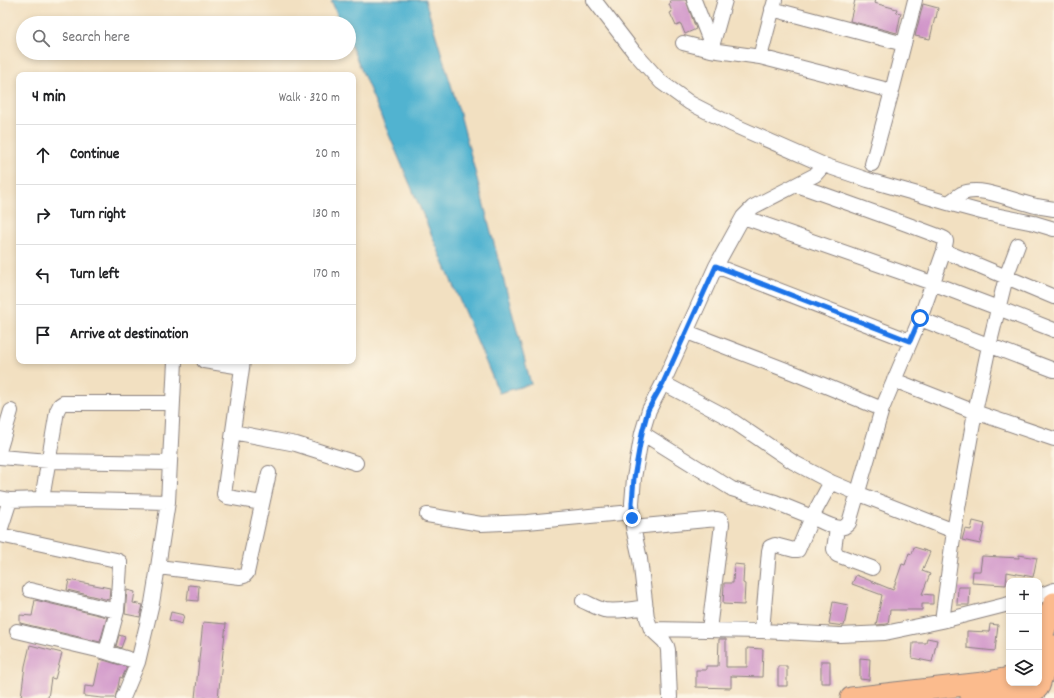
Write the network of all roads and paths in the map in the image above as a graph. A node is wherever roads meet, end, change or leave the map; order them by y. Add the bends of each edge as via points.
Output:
1 (594, 0) edge
2 (694, 0) edge
3 (725, 0) edge
4 (915, 0) edge
5 (774, 5) edge
6 (683, 44) dead end
7 (904, 44) junction
8 (712, 48) junction
9 (760, 57) junction
10 (892, 91) junction
11 (872, 164) dead end
12 (824, 166) junction
13 (797, 185) junction
14 (1011, 198) junction
15 (1054, 200) edge
16 (948, 203) junction
17 (1054, 209) edge
18 (743, 217) junction
19 (1054, 229) edge
20 (1018, 244) dead end
21 (944, 251) junction
22 (716, 266) junction
23 (1006, 277) junction
24 (932, 283) junction
25 (1054, 297) edge
26 (998, 308) junction
27 (920, 318) junction
28 (1054, 330) edge
29 (687, 332) junction
30 (910, 341) junction
31 (989, 346) junction
32 (175, 364) edge
33 (242, 364) edge
34 (1054, 370) edge
35 (894, 380) junction
36 (663, 383) junction
37 (172, 403) junction
38 (882, 409) junction
39 (11, 411) dead end
40 (975, 412) junction
41 (233, 432) junction
42 (642, 433) junction
43 (1054, 439) edge
44 (0, 448) edge
45 (0, 457) edge
46 (49, 461) junction
47 (170, 463) junction
48 (356, 463) dead end
49 (269, 473) dead end
50 (831, 482) junction
51 (857, 493) junction
52 (5, 499) edge
53 (42, 499) junction
54 (168, 502) junction
55 (262, 503) junction
56 (632, 512) junction
57 (427, 515) dead end
58 (812, 517) junction
59 (633, 527) junction
60 (837, 528) junction
61 (0, 531) edge
62 (954, 531) junction
63 (0, 535) edge
64 (158, 567) junction
65 (872, 568) dead end
66 (30, 590) dead end
67 (1054, 590) edge
68 (1042, 595) edge
69 (583, 601) dead end
70 (1054, 603) edge
71 (1006, 605) edge
72 (646, 607) junction
73 (117, 611) junction
74 (942, 621) junction
75 (651, 629) junction
76 (709, 630) junction
77 (17, 631) dead end
78 (762, 631) junction
79 (1042, 637) edge
80 (1054, 646) edge
81 (106, 652) junction
82 (138, 662) junction
83 (1042, 673) edge
84 (1006, 683) edge
85 (1010, 686) edge
86 (1019, 686) edge
87 (1040, 686) edge
88 (123, 698) edge
89 (670, 698) edge
90 (852, 698) edge
91 (972, 698) edge

1 - 12 street via 661,82 690,103
2 - 8 street
3 - 8 street
4 - 7 street
5 - 7 street
5 - 9 street
6 - 8 street
7 - 10 street
8 - 9 street
9 - 10 street
10 - 11 street
12 - 13 street via 815,175
12 - 16 street
13 - 18 street via 753,207
13 - 21 street via 945,239
14 - 15 street
14 - 16 street via 970,192 961,194
14 - 17 street
16 - 19 street
18 - 22 street
18 - 24 street
20 - 23 street
21 - 23 street
21 - 24 street
22 - 29 street
22 - 30 street
23 - 25 street
23 - 26 street
24 - 26 street
24 - 27 street
26 - 28 street
26 - 31 street
27 - 30 street
27 - 31 street
29 - 36 street
29 - 38 street
30 - 35 street
31 - 34 street
31 - 40 street
32 - 37 street
33 - 41 street
35 - 38 street
35 - 40 street
36 - 42 street via 648,410
36 - 50 street via 727,417 793,462
37 - 46 street via 63,403 57,411
37 - 47 street
38 - 51 street
39 - 44 street
40 - 43 street
40 - 62 street
41 - 48 street via 296,444
41 - 55 street via 224,494
42 - 56 street via 634,478
42 - 58 street via 732,489
45 - 46 street
46 - 47 street
46 - 53 street
47 - 54 street
49 - 55 street
50 - 51 street
50 - 58 street
51 - 60 street via 849,523
51 - 62 street
52 - 53 street
52 - 61 street
53 - 54 street
54 - 64 street
55 - 64 street via 247,573 244,576 240,578
56 - 57 street via 481,524
56 - 59 street
58 - 60 street
58 - 78 street via 798,550 775,544 770,547
59 - 72 street
59 - 76 street via 721,520
60 - 65 street via 834,549 836,555
62 - 74 street
63 - 73 street via 120,562
64 - 82 street
66 - 73 street
67 - 68 street
69 - 72 street via 604,610
70 - 79 highway
71 - 74 street
72 - 75 street
73 - 81 street
74 - 78 street via 885,633 840,635
75 - 76 street
75 - 89 street via 667,646
76 - 78 street
77 - 81 street
80 - 83 highway
81 - 82 street
82 - 88 street
84 - 90 highway via 983,682
85 - 91 highway
86 - 87 highway via 1030,693

